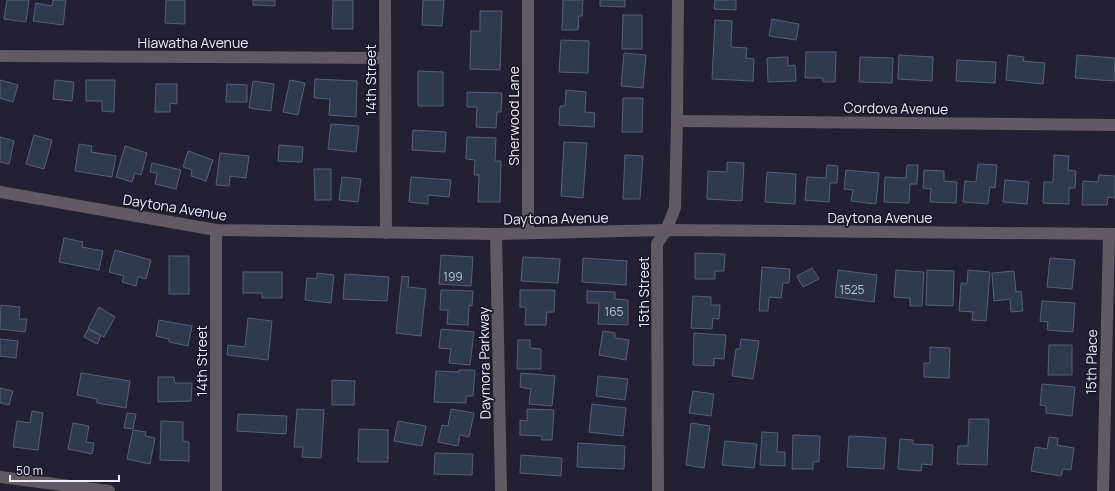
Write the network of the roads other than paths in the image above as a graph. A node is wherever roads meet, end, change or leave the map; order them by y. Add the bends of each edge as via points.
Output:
1 (385, 0) edge
2 (528, 0) edge
3 (678, 0) edge
4 (0, 56) edge
5 (385, 58) junction
6 (677, 121) junction
7 (1115, 125) edge
8 (0, 192) edge
9 (216, 230) junction
10 (666, 230) junction
11 (386, 233) junction
12 (528, 233) junction
13 (496, 234) junction
14 (1112, 234) edge
15 (0, 477) edge
16 (109, 491) edge
17 (216, 491) edge
18 (501, 491) edge
19 (658, 491) edge
20 (1103, 491) edge

1 - 5 street, 14th Street
2 - 12 street, Sherwood Lane
3 - 6 street, 15th Street
4 - 5 street, Hiawatha Avenue
5 - 11 street, 14th Street
6 - 7 street, Cordova Avenue
6 - 10 street, 15th Street via 675,208
8 - 9 street, Daytona Avenue
9 - 11 street, Daytona Avenue
9 - 17 street, 14th Street
10 - 12 street, Daytona Avenue
10 - 14 street, Daytona Avenue
10 - 19 street, 15th Street via 657,244
11 - 13 street, Daytona Avenue
12 - 13 street, Daytona Avenue
13 - 18 street, Daymora Parkway
14 - 20 street, 15th Place
15 - 16 street

